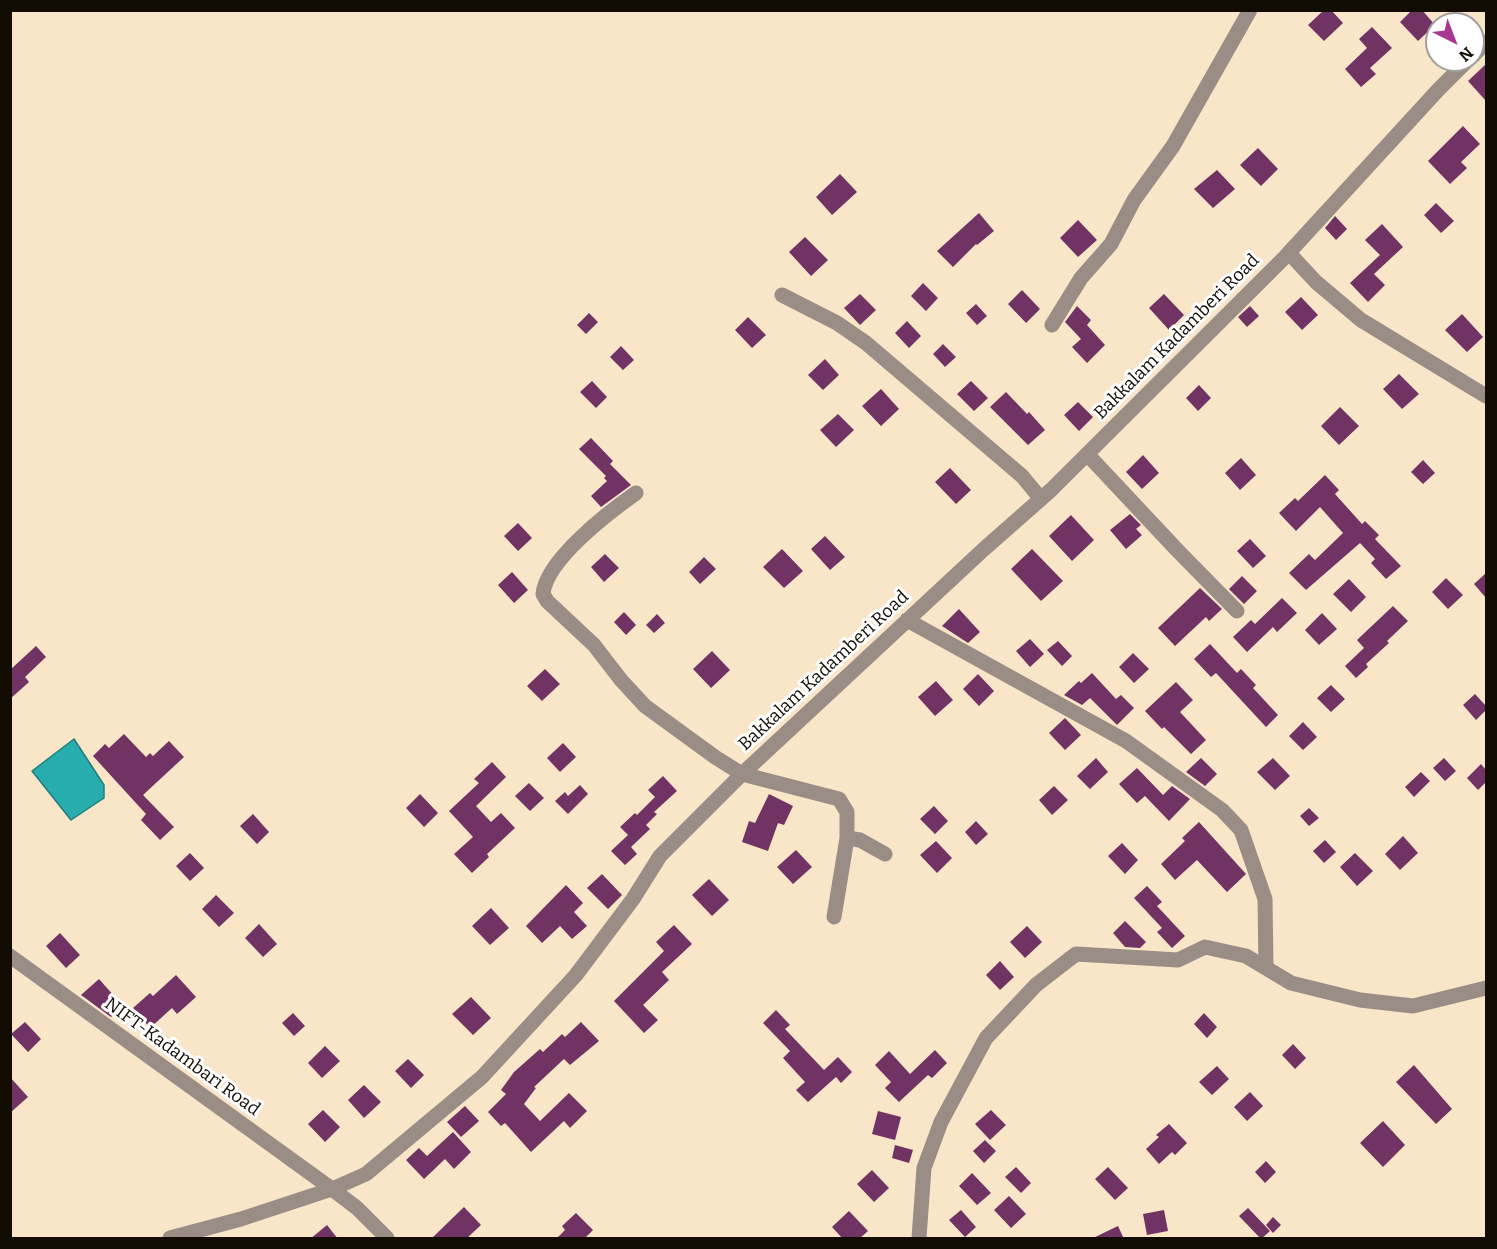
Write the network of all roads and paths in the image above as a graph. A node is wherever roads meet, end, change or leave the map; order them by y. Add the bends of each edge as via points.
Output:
1 (1250, 10) edge
2 (1456, 72) edge
3 (1289, 253) junction
4 (782, 295) dead end
5 (1052, 325) dead end
6 (1486, 396) edge
7 (1088, 454) junction
8 (636, 493) dead end
9 (1041, 499) junction
10 (1237, 611) dead end
11 (907, 620) junction
12 (742, 774) junction
13 (847, 838) junction
14 (885, 854) dead end
15 (834, 917) dead end
16 (10, 957) edge
17 (1266, 968) junction
18 (1486, 988) edge
19 (332, 1189) junction
20 (170, 1239) edge
21 (387, 1239) edge
22 (919, 1239) edge

1 - 5 street via 1173,146 1134,200 1111,244 1081,278
2 - 3 street, Bakkalam Kadamberi Road
3 - 6 street via 1361,320
3 - 7 street, Bakkalam Kadamberi Road
4 - 9 street via 866,343 1022,476
7 - 9 street, Bakkalam Kadamberi Road
7 - 10 street
8 - 12 street via 574,542 549,578 543,594 594,645 645,706
9 - 11 street, Bakkalam Kadamberi Road
11 - 12 street, Bakkalam Kadamberi Road
11 - 17 street via 1126,741 1222,810 1241,830 1265,899
12 - 13 street via 839,799 847,812
12 - 19 street, Bakkalam Kadamberi Road via 660,856 576,975 482,1077 366,1174
13 - 14 street via 860,840
13 - 15 street
16 - 19 street, NIFT-Kadambari Road
17 - 18 street via 1292,983 1360,1000 1413,1006
17 - 22 street via 1246,956 1205,947 1178,960 1076,954 1036,985 986,1038 941,1122 924,1168
19 - 20 street, Bakkalam Kadamberi Road
19 - 21 street, NIFT-Kadambari Road

